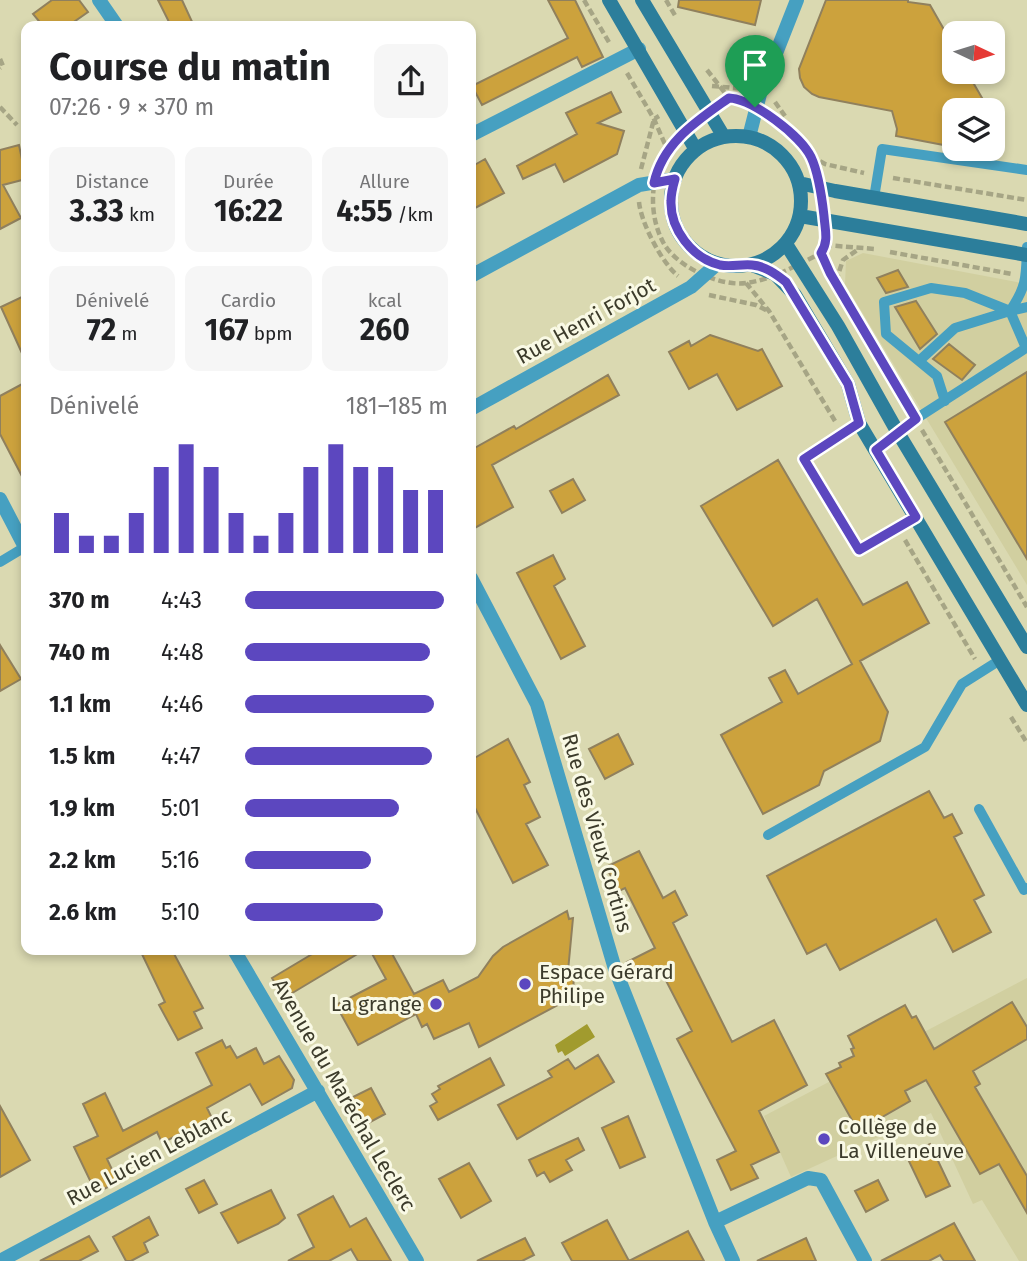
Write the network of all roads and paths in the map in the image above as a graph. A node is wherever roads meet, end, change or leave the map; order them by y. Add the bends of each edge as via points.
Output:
1 (99, 0) edge
2 (610, 0) edge
3 (642, 0) edge
4 (797, 0) edge
5 (114, 21) edge
6 (639, 49) junction
7 (0, 59) edge
8 (0, 68) edge
9 (718, 86) dead end
10 (729, 98) junction
11 (0, 107) edge
12 (755, 107) junction
13 (710, 112) junction
14 (654, 119) dead end
15 (17, 125) dead end
16 (476, 132) edge
17 (686, 132) junction
18 (724, 137) junction
19 (749, 137) junction
20 (667, 149) junction
21 (696, 150) junction
22 (811, 156) junction
23 (1027, 170) edge
24 (878, 175) junction
25 (675, 179) junction
26 (654, 183) junction
27 (799, 183) junction
28 (819, 188) junction
29 (874, 198) junction
30 (1027, 200) edge
31 (800, 216) junction
32 (824, 220) junction
33 (1027, 224) edge
34 (786, 244) junction
35 (825, 245) junction
36 (862, 247) junction
37 (1027, 247) edge
38 (821, 253) junction
39 (1027, 254) edge
40 (717, 264) junction
41 (799, 264) junction
42 (752, 265) junction
43 (833, 265) dead end
44 (476, 272) edge
45 (830, 273) junction
46 (775, 274) junction
47 (703, 276) junction
48 (1026, 277) edge
49 (835, 282) junction
50 (746, 283) junction
51 (1027, 307) edge
52 (769, 311) dead end
53 (1010, 311) junction
54 (1026, 348) edge
55 (919, 361) junction
56 (945, 401) junction
57 (476, 406) edge
58 (916, 419) junction
59 (859, 423) junction
60 (897, 431) junction
61 (876, 450) junction
62 (0, 499) edge
63 (916, 517) junction
64 (21, 523) edge
65 (21, 551) edge
66 (0, 562) edge
67 (476, 588) edge
68 (1027, 607) edge
69 (1027, 647) edge
70 (1000, 660) junction
71 (1027, 705) edge
72 (979, 809) dead end
73 (768, 835) dead end
74 (1027, 888) edge
75 (237, 955) edge
76 (318, 1091) junction
77 (715, 1222) junction
78 (1, 1257) edge
79 (417, 1261) edge
80 (733, 1261) edge
81 (865, 1261) edge

1 - 5 street
2 - 6 street
3 - 13 street
4 - 12 street
6 - 16 street
6 - 17 street
7 - 8 path
9 - 10 path
10 - 12 path
10 - 13 path
11 - 15 path
12 - 19 street
12 - 22 path via 786,128
13 - 17 path
13 - 18 street
14 - 20 path
17 - 20 path
17 - 21 street
18 - 19 street
18 - 21 street
19 - 27 street via 780,153
20 - 26 path
21 - 25 street
22 - 24 path via 825,164
22 - 28 path
23 - 24 lane via 882,149
24 - 29 lane
24 - 30 path
25 - 26 street
25 - 40 street via 671,200 683,240 698,255
26 - 44 street via 639,185
26 - 47 path via 655,223 663,245
27 - 28 street
27 - 31 street
28 - 29 street
28 - 32 path
29 - 33 street
31 - 32 street
31 - 34 street
32 - 35 path
32 - 39 street
34 - 41 street
34 - 42 street
35 - 36 path
35 - 38 path
36 - 48 path
36 - 49 path via 843,260
37 - 39 lane
38 - 41 path
38 - 45 path
39 - 48 lane
40 - 42 street
40 - 47 street, Rue Henri Forjot
41 - 46 path
41 - 60 street
42 - 46 street
43 - 45 path
45 - 49 path
46 - 50 path
46 - 59 street via 795,295 848,384
47 - 50 path
47 - 57 street, Rue Henri Forjot
48 - 53 lane via 1022,296
49 - 58 path
50 - 52 path
51 - 53 lane
53 - 54 lane
53 - 55 lane via 956,328
53 - 55 lane via 965,293 931,288 884,302 886,334
54 - 56 lane
55 - 56 lane via 937,376
56 - 58 lane
58 - 60 lane
58 - 68 path
59 - 61 street
59 - 63 lane via 804,459 859,550
60 - 61 lane
60 - 69 street
61 - 63 street
62 - 64 street
63 - 70 street
65 - 66 lane
67 - 77 street, Rue des Vieux Cortins via 537,704 615,969
70 - 71 street
70 - 73 lane via 962,684 925,747
72 - 74 lane via 1024,890
75 - 76 street, Avenue du Maréchal Leclerc
76 - 78 street, Rue Lucien Leblanc
76 - 79 street, Avenue du Maréchal Leclerc
77 - 80 street, Rue des Vieux Cortins
77 - 81 street via 808,1178 821,1180

